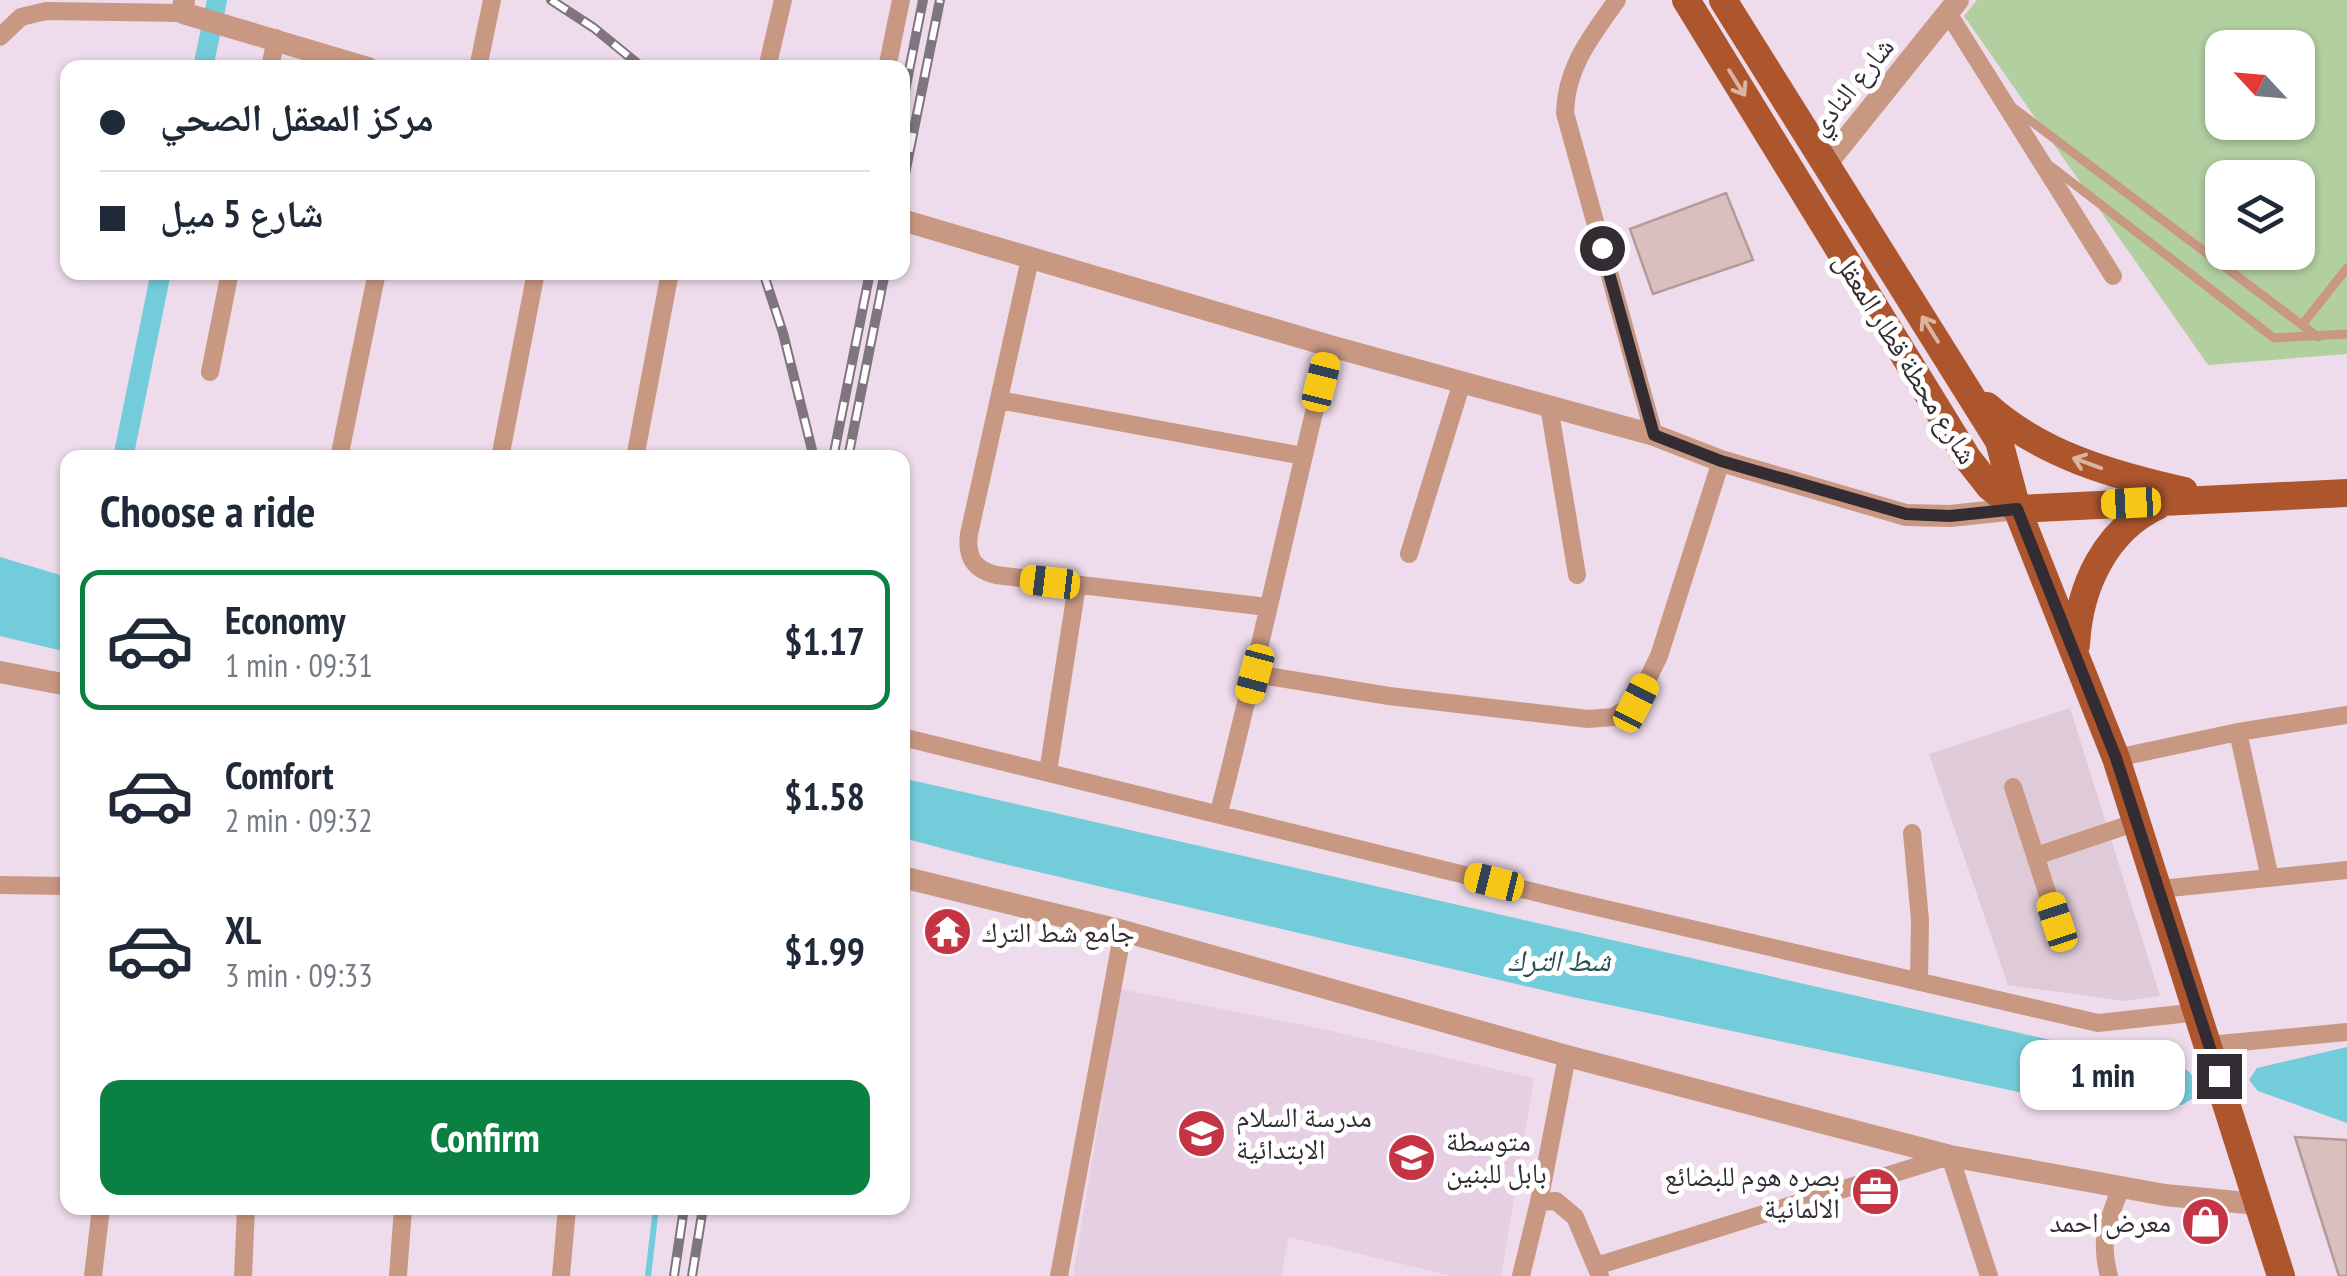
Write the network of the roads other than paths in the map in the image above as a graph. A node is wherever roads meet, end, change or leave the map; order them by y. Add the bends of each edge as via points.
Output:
1 (492, 0) edge
2 (782, 0) edge
3 (901, 0) edge
4 (1617, 0) edge
5 (1686, 0) edge
6 (1723, 0) edge
7 (1953, 7) edge
8 (191, 10) edge
9 (0, 37) edge
10 (276, 38) junction
11 (272, 60) edge
12 (343, 60) edge
13 (480, 60) edge
14 (769, 60) edge
15 (889, 60) edge
16 (2001, 98) junction
17 (2038, 156) junction
18 (1828, 163) junction
19 (910, 222) edge
20 (1030, 259) junction
21 (2347, 268) edge
22 (2113, 276) dead end
23 (228, 280) edge
24 (374, 280) edge
25 (534, 280) edge
26 (668, 280) edge
27 (2302, 325) junction
28 (2347, 334) edge
29 (2318, 337) junction
30 (1330, 346) junction
31 (210, 372) dead end
32 (1462, 382) junction
33 (1968, 390) junction
34 (999, 400) junction
35 (1549, 406) junction
36 (1654, 435) junction
37 (341, 450) edge
38 (502, 450) edge
39 (637, 450) edge
40 (1303, 456) junction
41 (1721, 461) junction
42 (2347, 492) edge
43 (2214, 499) junction
44 (2168, 500) junction
45 (2017, 509) junction
46 (1410, 554) dead end
47 (1576, 574) dead end
48 (1077, 585) junction
49 (1268, 606) junction
50 (2076, 652) junction
51 (0, 672) edge
52 (1255, 674) junction
53 (60, 683) edge
54 (2347, 715) edge
55 (2238, 732) junction
56 (910, 739) edge
57 (2116, 758) junction
58 (1048, 772) junction
59 (2013, 787) dead end
60 (1218, 812) junction
61 (2137, 822) junction
62 (1912, 833) dead end
63 (2036, 856) junction
64 (2347, 870) edge
65 (2270, 878) junction
66 (910, 879) edge
67 (0, 885) edge
68 (60, 886) edge
69 (2160, 890) junction
70 (2057, 922) dead end
71 (1123, 931) junction
72 (1919, 982) junction
73 (2199, 1012) junction
74 (2347, 1032) edge
75 (2209, 1044) junction
76 (1568, 1056) junction
77 (1950, 1156) junction
78 (2121, 1187) junction
79 (1539, 1202) junction
80 (2258, 1204) junction
81 (100, 1215) edge
82 (246, 1215) edge
83 (403, 1215) edge
84 (566, 1215) edge
85 (1598, 1271) edge
86 (94, 1276) edge
87 (243, 1276) edge
88 (398, 1276) edge
89 (561, 1276) edge
90 (1058, 1276) edge
91 (1520, 1276) edge
92 (1988, 1276) edge
93 (2110, 1276) edge
94 (2281, 1276) edge

1 - 13 street
2 - 14 street
3 - 15 street
4 - 36 street via 1572,66 1565,114
5 -> 45 main road, شارع محطة قطار المعقل via 1968,460
6 - 18 main road, شارع محطة قطار المعقل
7 - 16 street
7 - 18 street, شارع النادي
8 - 9 street via 46,11 21,17
8 - 10 street
10 - 11 street
10 - 12 street
16 - 17 street
16 - 27 lane
17 - 22 street
17 - 29 lane via 2270,336
33 -> 18 main road, شارع محطة قطار المعقل
19 - 20 street
20 - 30 street
20 - 34 street
21 - 27 lane
23 - 31 street
24 - 37 street
25 - 38 street
26 - 39 street
27 - 29 lane
28 - 29 lane
30 - 32 street
30 - 40 street
32 - 35 street
32 - 46 street
43 -> 33 main road via 2059,453 2014,429
33 - 45 main road, شارع محطة قطار المعقل via 2000,441
34 - 40 street
34 - 48 street via 967,548 972,562 982,572
35 - 36 street
35 - 47 street
36 - 41 street
40 - 49 street
41 - 45 street via 1906,514
41 - 52 street via 1659,656 1636,703 1612,717 1588,720
42 - 43 main road
43 - 44 main road
44 - 45 main road
44 - 50 main road via 2128,524 2100,558 2077,624
45 - 50 main road
48 - 49 street
48 - 58 street
49 - 52 street
50 - 57 main road
51 - 53 street
52 - 60 street
54 - 55 street
55 - 57 street
55 - 65 street
56 - 58 street
57 - 61 main road
58 - 60 street
59 - 63 street
60 - 72 street
61 - 63 street
61 - 69 main road
62 - 72 street
63 - 70 street
64 - 65 street
65 - 69 street
66 - 71 street
67 - 68 street
69 - 73 main road
71 - 76 street
71 - 90 street
72 - 73 street via 2098,1023
73 - 75 main road
74 - 75 street
75 - 80 main road
76 - 77 street
76 - 79 street
77 - 78 street
77 - 85 street
77 - 92 street
78 - 80 street
78 - 93 street via 2103,1252
79 - 85 street via 1556,1201 1575,1217
79 - 91 street
80 - 94 main road
81 - 86 street
82 - 87 street
83 - 88 street
84 - 89 street

